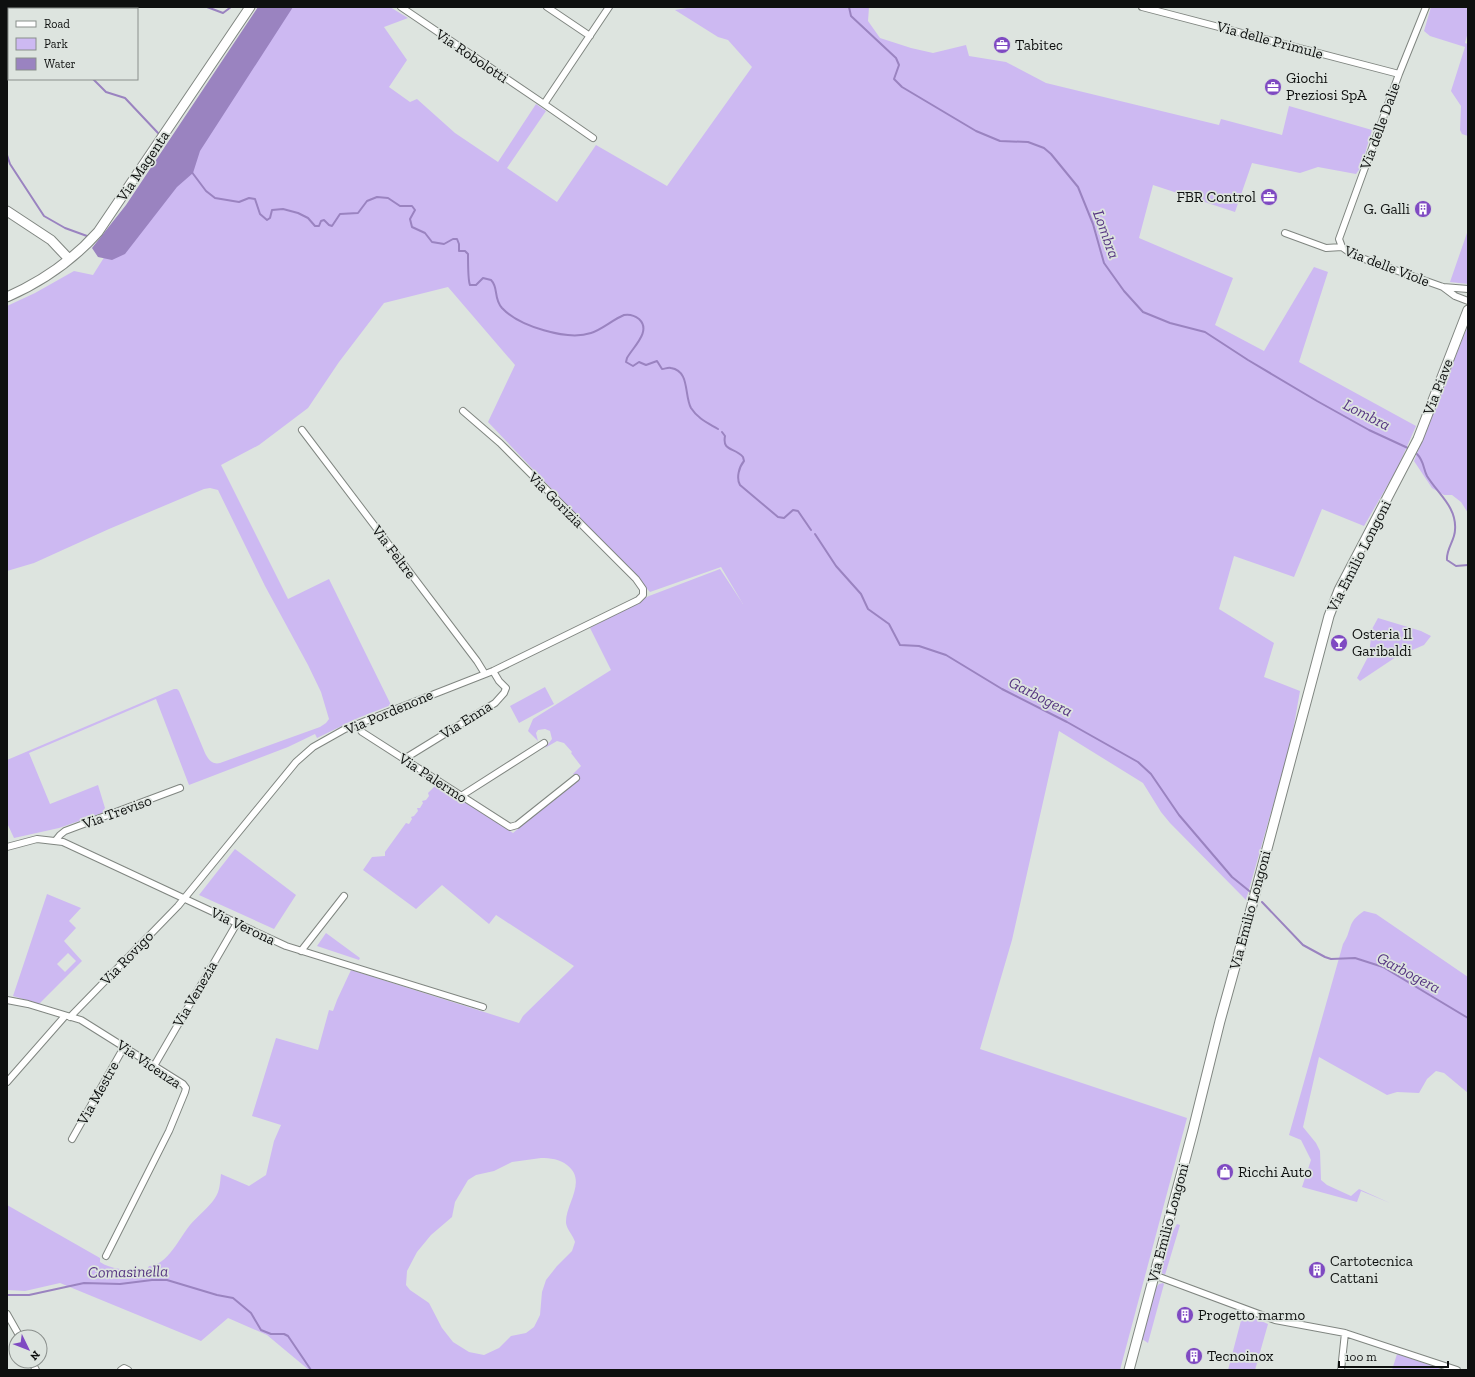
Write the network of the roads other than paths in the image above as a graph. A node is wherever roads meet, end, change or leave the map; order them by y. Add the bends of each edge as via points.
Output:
1 (250, 7) edge
2 (401, 7) edge
3 (547, 7) edge
4 (609, 7) edge
5 (1142, 7) edge
6 (1426, 7) edge
7 (590, 36) junction
8 (1399, 74) junction
9 (544, 104) junction
10 (593, 138) dead end
11 (7, 211) edge
12 (1285, 233) dead end
13 (1342, 247) junction
14 (69, 259) junction
15 (1443, 287) junction
16 (1468, 289) edge
17 (7, 297) edge
18 (1468, 301) edge
19 (1468, 310) edge
20 (463, 411) dead end
21 (302, 430) dead end
22 (1407, 464) joint
23 (644, 593) joint
24 (492, 671) junction
25 (485, 674) junction
26 (356, 724) junction
27 (544, 743) dead end
28 (404, 759) junction
29 (576, 778) dead end
30 (180, 788) dead end
31 (461, 796) junction
32 (56, 840) junction
33 (8, 846) edge
34 (344, 896) dead end
35 (184, 898) junction
36 (237, 923) junction
37 (301, 951) junction
38 (7, 1000) edge
39 (483, 1007) dead end
40 (68, 1016) junction
41 (124, 1047) junction
42 (154, 1066) junction
43 (7, 1082) edge
44 (72, 1139) dead end
45 (106, 1256) dead end
46 (1154, 1275) junction
47 (7, 1314) edge
48 (15, 1329) edge
49 (1345, 1332) junction
50 (1129, 1370) edge
51 (1341, 1370) edge
52 (1457, 1370) edge

1 - 14 street, Via Magenta via 98,232
2 - 9 street, Via Robolotti
3 - 7 street
4 - 7 street
5 - 8 street, Via delle Primule
6 - 8 street, Via delle Dalie
7 - 9 street
8 - 13 street, Via delle Dalie via 1340,235
9 - 10 street, Via Robolotti
11 - 14 street via 51,240
12 - 13 street, Via delle Viole via 1326,248
13 - 15 street, Via delle Viole via 1352,255
14 - 17 street, Via Magenta via 40,280
15 - 16 street, Via delle Viole
15 - 18 street, Via delle Viole
19 - 22 street, Via Piave
20 - 23 street, Via Gorizia via 498,441 637,580
21 - 25 street, Via Feltre via 478,661
22 - 46 street, Via Emilio Longoni via 1339,590 1329,616
23 - 24 street, Via Pordenone via 638,600
24 - 25 street, Via Pordenone
24 - 28 street, Via Enna via 506,688 503,695 495,703
25 - 26 street, Via Pordenone
26 - 28 street, Via Palermo via 362,732
26 - 35 street, Via Pordenone via 313,746 301,757
27 - 31 street
28 - 31 street, Via Palermo
29 - 31 street, Via Palermo via 513,827
30 - 32 street, Via Treviso via 65,831
32 - 33 street, Via Verona via 32,839
32 - 35 street, Via Verona
34 - 37 street
35 - 36 street, Via Verona
35 - 40 street, Via Rovigo
36 - 37 street, Via Verona
36 - 42 street, Via Venezia
37 - 39 street, Via Verona
38 - 40 street, Via Vicenza
40 - 41 street, Via Vicenza via 83,1021
40 - 43 street, Via Rovigo
41 - 42 street, Via Vicenza
41 - 44 street, Via Mestre
42 - 45 street, Via Vicenza via 184,1085 186,1091 168,1134
46 - 49 street via 1275,1320
46 - 50 street, Via Emilio Longoni
47 - 48 street
49 - 51 street
49 - 52 street

